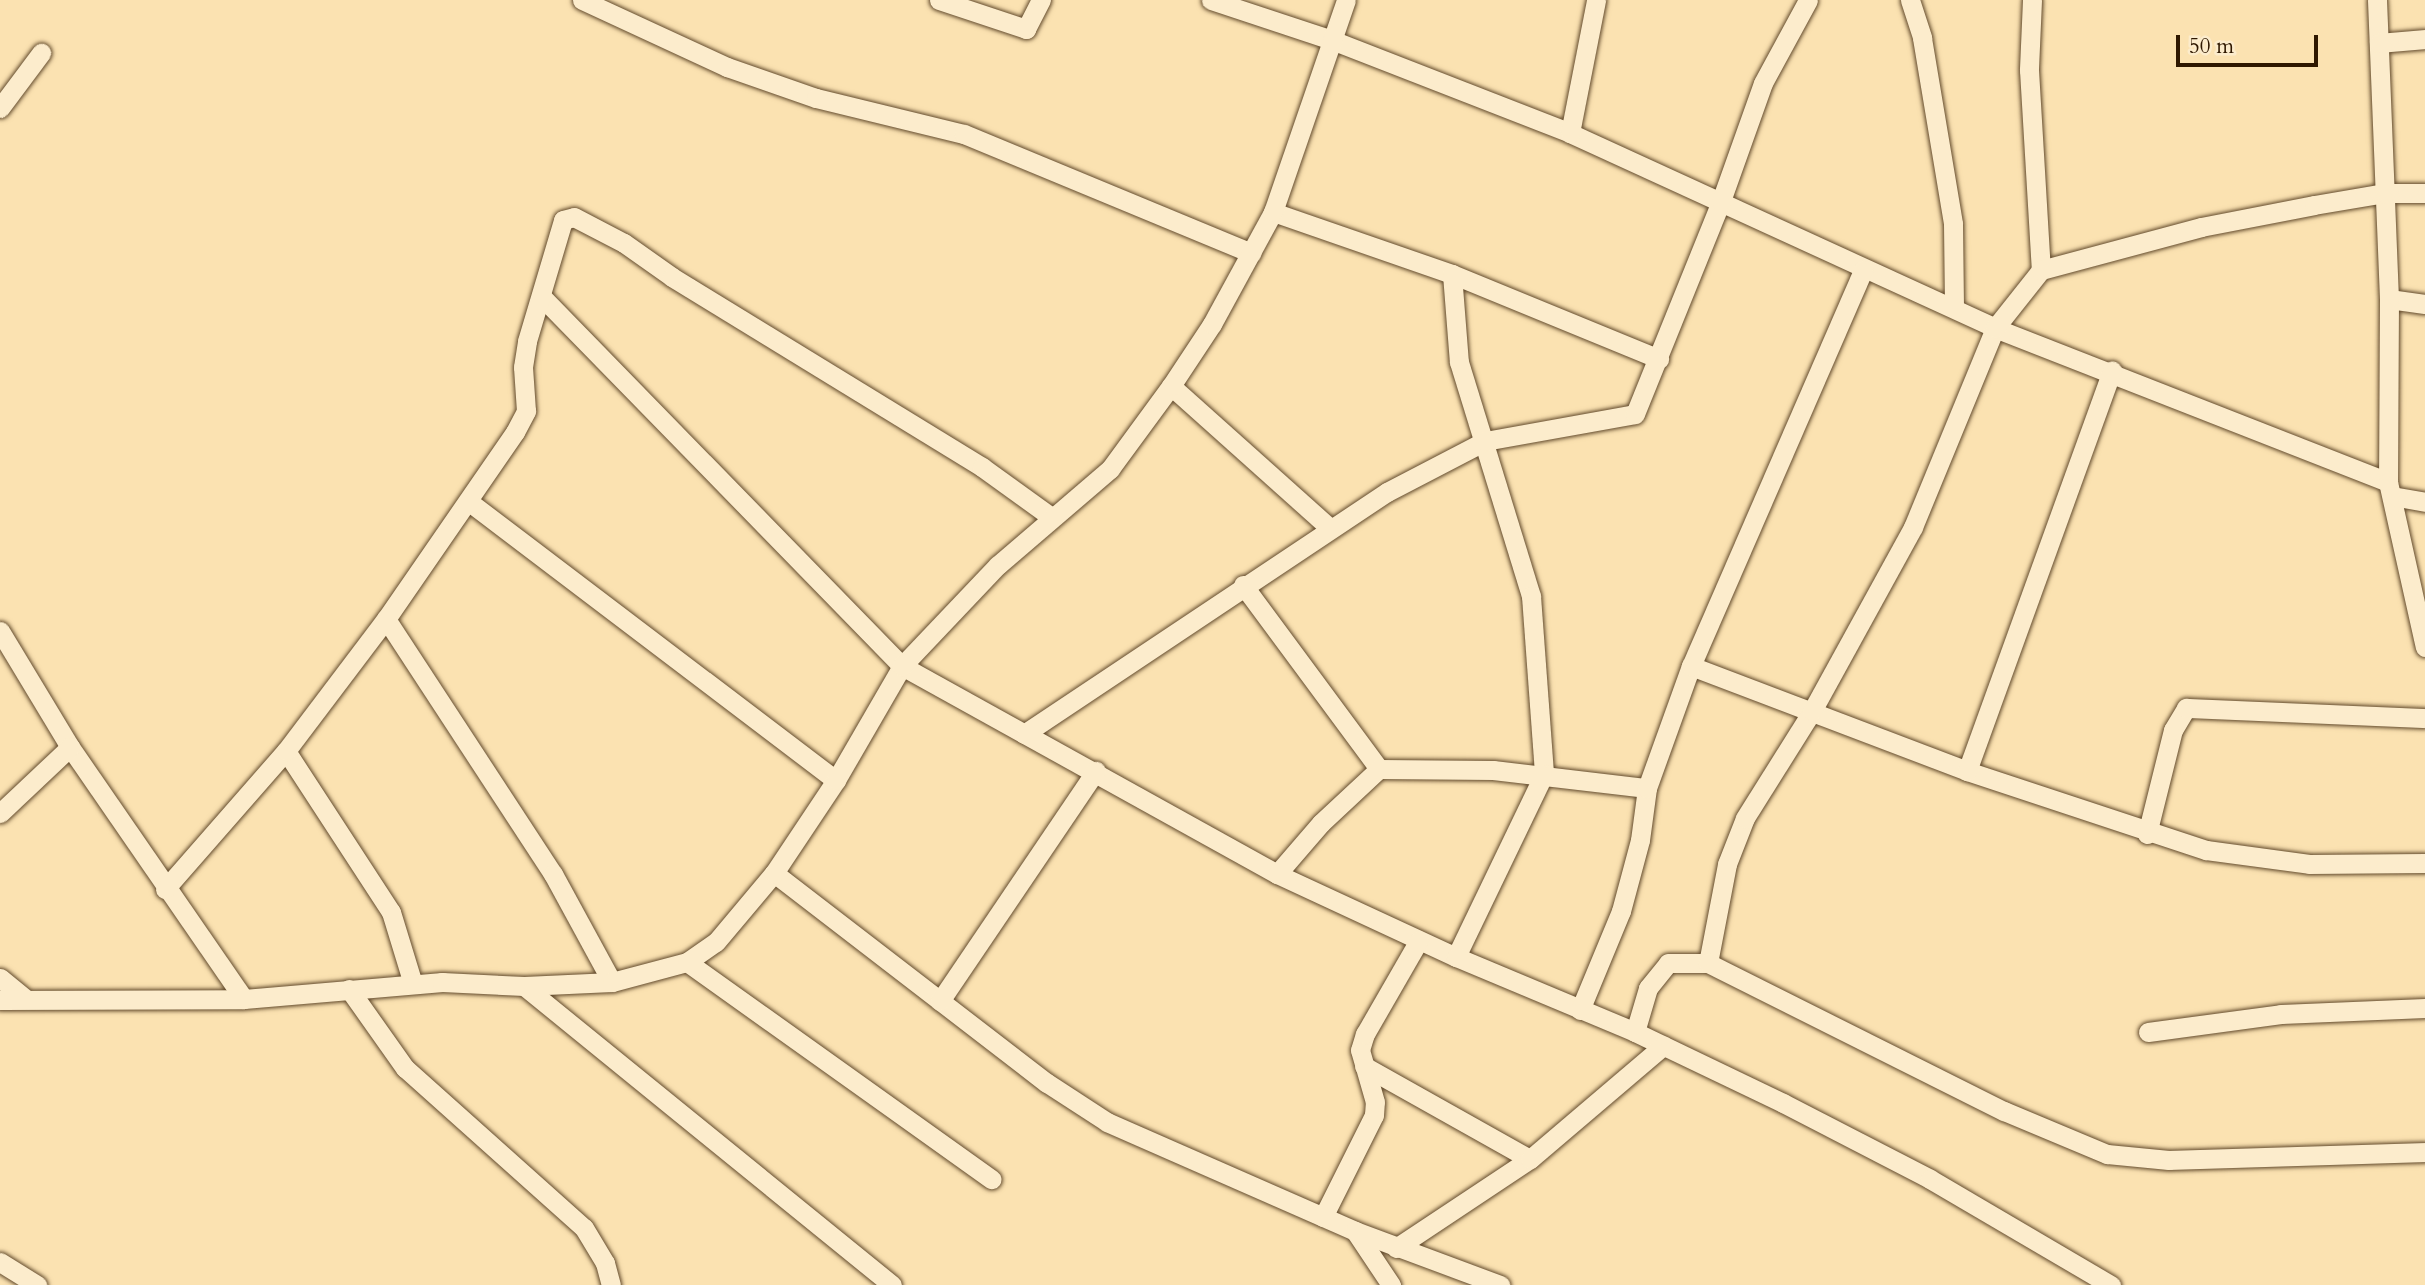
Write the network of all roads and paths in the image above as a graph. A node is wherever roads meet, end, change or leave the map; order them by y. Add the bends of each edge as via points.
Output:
1 (939, 0) edge
2 (1041, 0) edge
3 (1211, 0) edge
4 (1253, 0) edge
5 (1346, 0) edge
6 (1596, 0) edge
7 (1808, 0) edge
8 (1910, 0) edge
9 (2032, 0) edge
10 (2377, 0) edge
11 (591, 2) edge
12 (2425, 39) edge
13 (1332, 40) junction
14 (2379, 43) junction
15 (41, 53) dead end
16 (0, 108) edge
17 (1570, 133) junction
18 (2384, 193) junction
19 (2425, 193) edge
20 (1721, 201) junction
21 (1273, 212) junction
22 (1251, 253) junction
23 (1863, 270) junction
24 (2041, 270) junction
25 (1452, 274) junction
26 (541, 296) junction
27 (2389, 299) junction
28 (2425, 304) edge
29 (1954, 308) junction
30 (1995, 328) junction
31 (1659, 359) junction
32 (2112, 370) junction
33 (1171, 386) junction
34 (1485, 440) junction
35 (2390, 489) junction
36 (468, 500) junction
37 (2425, 502) edge
38 (1050, 516) junction
39 (1331, 528) junction
40 (1243, 585) junction
41 (386, 619) junction
42 (3, 644) edge
43 (2425, 647) edge
44 (902, 666) junction
45 (1691, 666) junction
46 (1812, 711) junction
47 (2425, 718) edge
48 (1024, 734) junction
49 (70, 747) junction
50 (286, 751) junction
51 (1379, 769) junction
52 (1096, 771) junction
53 (1967, 771) junction
54 (1544, 774) junction
55 (836, 780) junction
56 (1647, 788) junction
57 (0, 813) edge
58 (2147, 834) junction
59 (2425, 863) edge
60 (774, 873) junction
61 (1278, 874) junction
62 (165, 889) junction
63 (1419, 940) junction
64 (1455, 957) junction
65 (687, 962) junction
66 (1708, 963) junction
67 (0, 978) edge
68 (612, 982) junction
69 (413, 985) junction
70 (524, 986) junction
71 (349, 989) junction
72 (26, 999) junction
73 (244, 999) junction
74 (0, 1000) edge
75 (940, 1001) junction
76 (2425, 1008) edge
77 (1580, 1010) junction
78 (1635, 1032) junction
79 (2148, 1032) dead end
80 (1663, 1046) junction
81 (1364, 1066) junction
82 (2425, 1152) edge
83 (1530, 1158) junction
84 (991, 1179) dead end
85 (1323, 1217) junction
86 (1354, 1231) junction
87 (1396, 1248) junction
88 (0, 1262) edge
89 (37, 1285) edge
90 (611, 1285) edge
91 (892, 1285) edge
92 (1391, 1285) edge
93 (1500, 1285) edge
94 (2111, 1285) edge

1 - 2 street via 1015,29 1026,29 1033,22
3 - 13 street
4 - 13 street
5 - 13 street
6 - 17 street
7 - 20 street via 1763,83
8 - 29 street via 1922,38 1954,223
9 - 24 street via 2029,70
10 - 14 street
11 - 22 street via 727,67 816,98 964,134
12 - 14 street
13 - 17 street
13 - 21 street
14 - 18 street
15 - 16 street
17 - 20 street
18 - 19 street
18 - 24 street via 2201,227
18 - 27 street
20 - 23 street
20 - 31 street
21 - 22 street
21 - 25 street
22 - 33 street
23 - 29 street
23 - 45 street
24 - 30 street
25 - 31 street
25 - 34 street via 1459,362
26 - 36 street via 523,367 526,411
26 - 38 street via 563,220 574,217 587,222 982,467
26 - 44 street
27 - 28 street
27 - 35 street
29 - 30 street
30 - 32 street
30 - 46 street via 1913,527
31 - 34 street via 1634,414
32 - 35 street
32 - 53 street
33 - 38 street via 1110,469
33 - 39 street
34 - 39 street
34 - 54 street via 1535,619
35 - 37 street
35 - 43 street
36 - 41 street
36 - 55 street
38 - 44 street
39 - 40 street
40 - 48 street
40 - 51 street
41 - 50 street
41 - 68 street via 553,874
42 - 49 street
44 - 48 street
44 - 55 street
45 - 46 street
45 - 56 street
46 - 53 street
46 - 66 street via 1735,842
47 - 58 street via 2186,708 2173,730
48 - 52 street
49 - 57 street
49 - 62 street
50 - 62 street
50 - 69 street via 391,912
51 - 54 street
51 - 61 street via 1321,823
52 - 61 street
52 - 75 street
53 - 58 street
54 - 56 street
54 - 64 street
55 - 60 street
56 - 77 street via 1640,840 1621,911
58 - 59 street via 2250,859 2347,866
60 - 65 street via 740,918
60 - 75 street
61 - 63 street
62 - 73 street
63 - 64 street
63 - 81 street via 1365,1034 1360,1050
64 - 77 street
65 - 68 street
65 - 84 street
66 - 78 street via 1668,962 1648,988
66 - 82 street via 2004,1111 2095,1151 2145,1160
67 - 72 street
68 - 70 street
69 - 70 street
69 - 71 street
70 - 91 street
71 - 73 street
71 - 90 street via 414,1077 584,1228 605,1263
72 - 73 street
72 - 74 street
75 - 85 street via 1047,1083 1107,1122
76 - 79 street via 2281,1014
77 - 78 street
78 - 80 street
80 - 83 street
80 - 94 street via 1863,1143
81 - 83 street
81 - 85 street via 1374,1115
83 - 87 street
85 - 86 street
86 - 87 street
86 - 92 street
87 - 93 street
88 - 89 street

